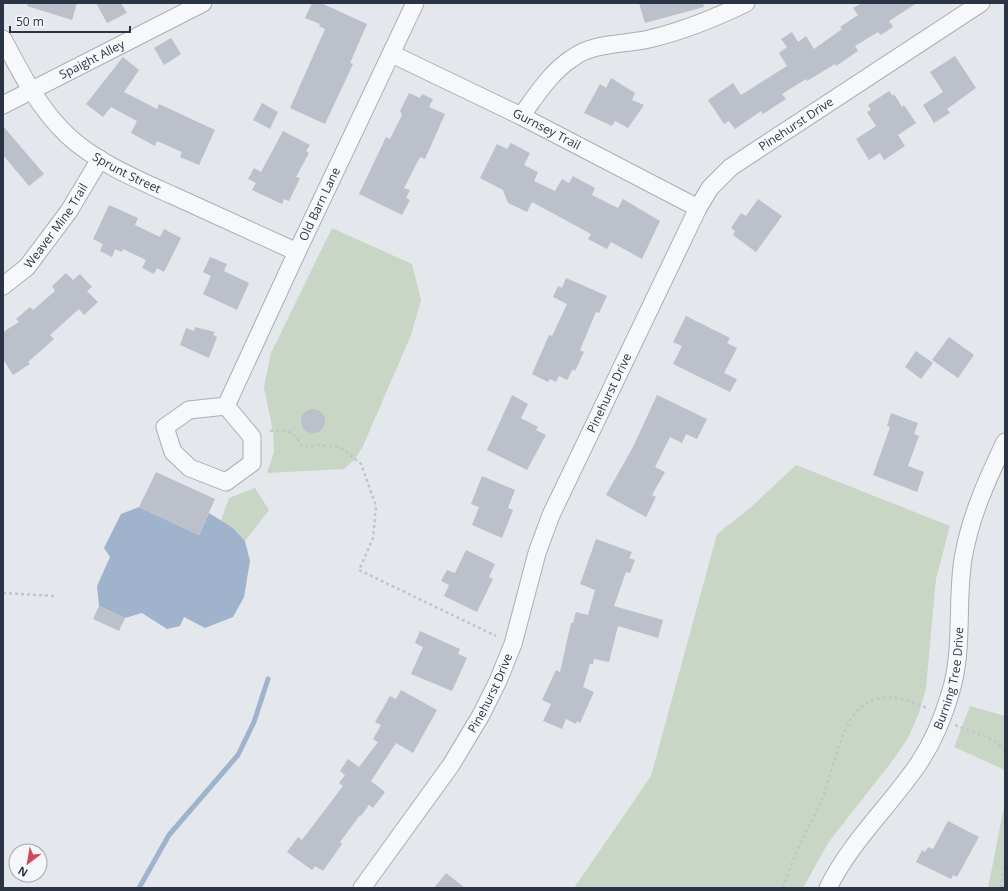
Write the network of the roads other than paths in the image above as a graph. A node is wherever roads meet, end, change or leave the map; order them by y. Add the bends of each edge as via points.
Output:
1 (203, 3) edge
2 (415, 3) edge
3 (746, 3) edge
4 (972, 5) edge
5 (3, 39) edge
6 (392, 54) junction
7 (31, 91) junction
8 (3, 105) edge
9 (521, 116) junction
10 (100, 159) junction
11 (698, 208) junction
12 (297, 252) junction
13 (3, 286) edge
14 (226, 406) junction
15 (1005, 442) edge
16 (362, 888) edge
17 (828, 888) edge

1 - 7 street, Spaight Alley
2 - 6 street, Old Barn Lane
3 - 9 street via 691,27 649,39 584,51 559,68
4 - 11 street, Pinehurst Drive via 731,167 710,188
5 - 7 street, Sprunt Street
6 - 9 street, Gurnsey Trail
6 - 12 street, Old Barn Lane
7 - 8 street, Spaight Alley
7 - 10 street, Sprunt Street via 67,135
9 - 11 street, Gurnsey Trail
10 - 12 street, Sprunt Street
10 - 13 street, Weaver Mine Trail via 69,211 27,267
11 - 16 street, Pinehurst Drive via 551,515 537,553 513,644 481,715 451,765
12 - 14 street, Old Barn Lane
14 - 14 street via 189,410 165,427 173,452 190,468 226,482 252,463 252,436
15 - 17 street, Burning Tree Drive via 980,496 963,559 955,672 951,694 942,717 918,764 843,861

